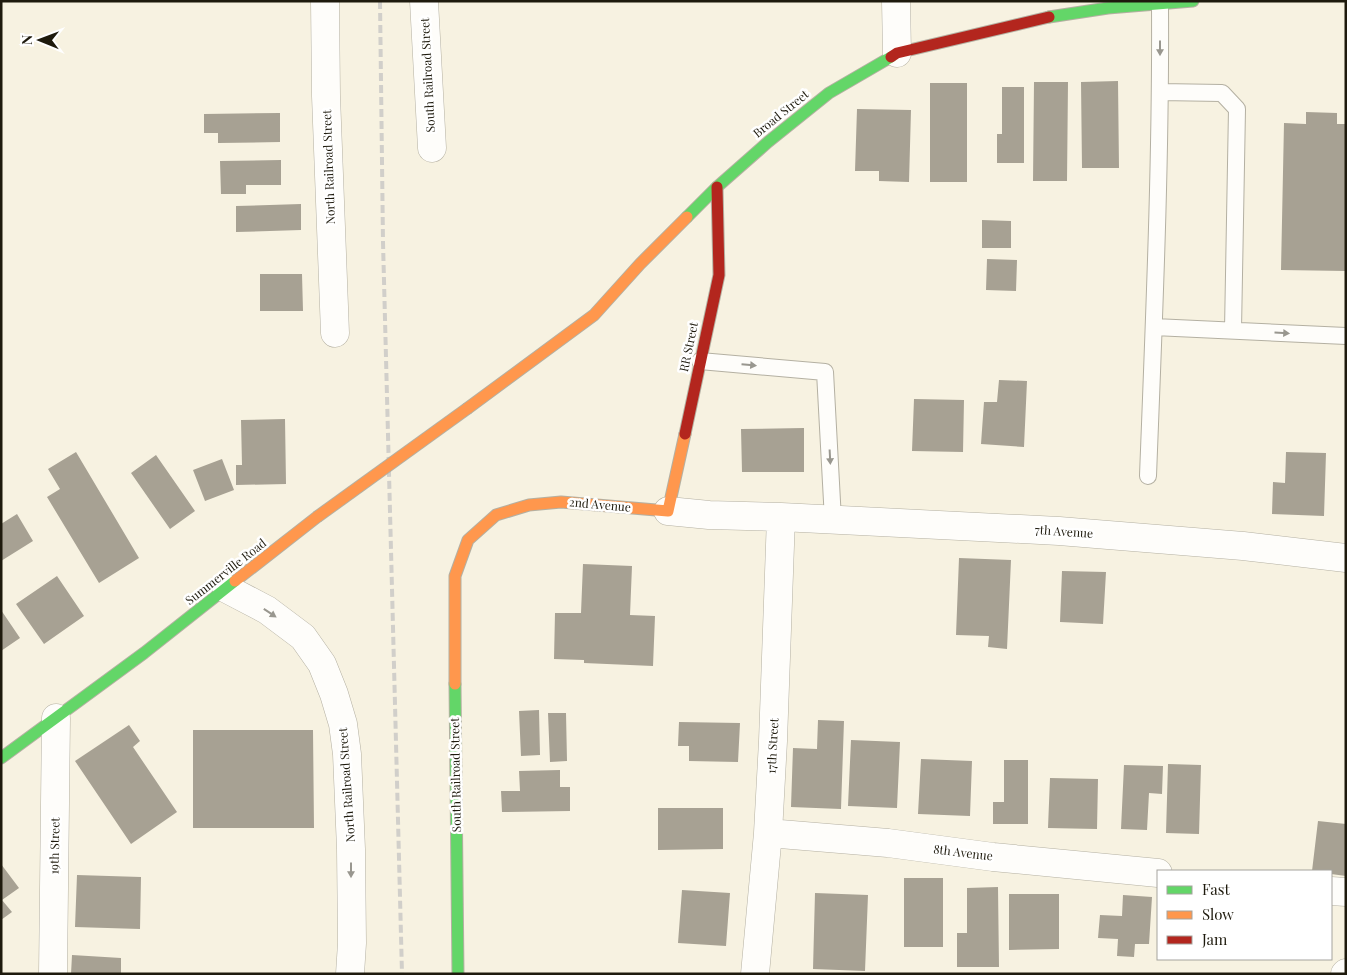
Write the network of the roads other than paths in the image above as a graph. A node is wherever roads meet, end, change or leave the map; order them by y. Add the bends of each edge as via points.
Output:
1 (325, 1) edge
2 (424, 1) edge
3 (896, 1) edge
4 (1193, 1) edge
5 (1160, 4) junction
6 (897, 52) junction
7 (1160, 92) junction
8 (432, 148) dead end
9 (717, 187) junction
10 (1154, 327) junction
11 (1233, 330) junction
12 (335, 333) dead end
13 (1346, 336) edge
14 (700, 361) junction
15 (468, 408) joint
16 (1148, 476) dead end
17 (668, 511) junction
18 (781, 517) junction
19 (833, 520) junction
20 (1346, 558) edge
21 (455, 576) joint
22 (227, 589) junction
23 (56, 718) junction
24 (1, 758) edge
25 (768, 833) junction
26 (1157, 873) edge
27 (1332, 891) edge
28 (1346, 892) edge
29 (53, 974) edge
30 (350, 974) edge
31 (458, 974) edge
32 (755, 974) edge

1 - 12 street, North Railroad Street
2 - 8 street, South Railroad Street
3 - 6 street
4 - 5 main road, Broad Street
5 - 6 main road, Broad Street via 1047,17
5 -> 7 lane
6 - 9 main road, Broad Street via 829,93
7 - 10 lane
7 - 11 lane via 1222,93 1237,109
9 - 14 main road, RR Street via 719,275
9 - 15 main road, Broad Street via 594,315
10 - 11 lane
10 - 16 lane
11 -> 13 lane
14 - 17 main road, RR Street
14 -> 19 lane via 826,372
15 - 22 main road, Summerville Road, bridge via 317,517
17 - 18 street, 2nd Avenue
17 - 21 main road, 2nd Avenue via 561,502 529,505 496,515 468,540
18 - 19 street, 7th Avenue
18 - 25 street, 17th Street
19 - 20 street, 7th Avenue via 1059,530
21 - 31 main road, South Railroad Street
22 - 23 main road, Summerville Road
22 -> 30 street, North Railroad Street via 267,610 303,637 322,664 334,694 347,754 351,849
23 - 24 main road, Summerville Road
23 - 29 street, 19th Street
25 - 26 street, 8th Avenue
25 - 32 street, 17th Street
27 - 28 street

